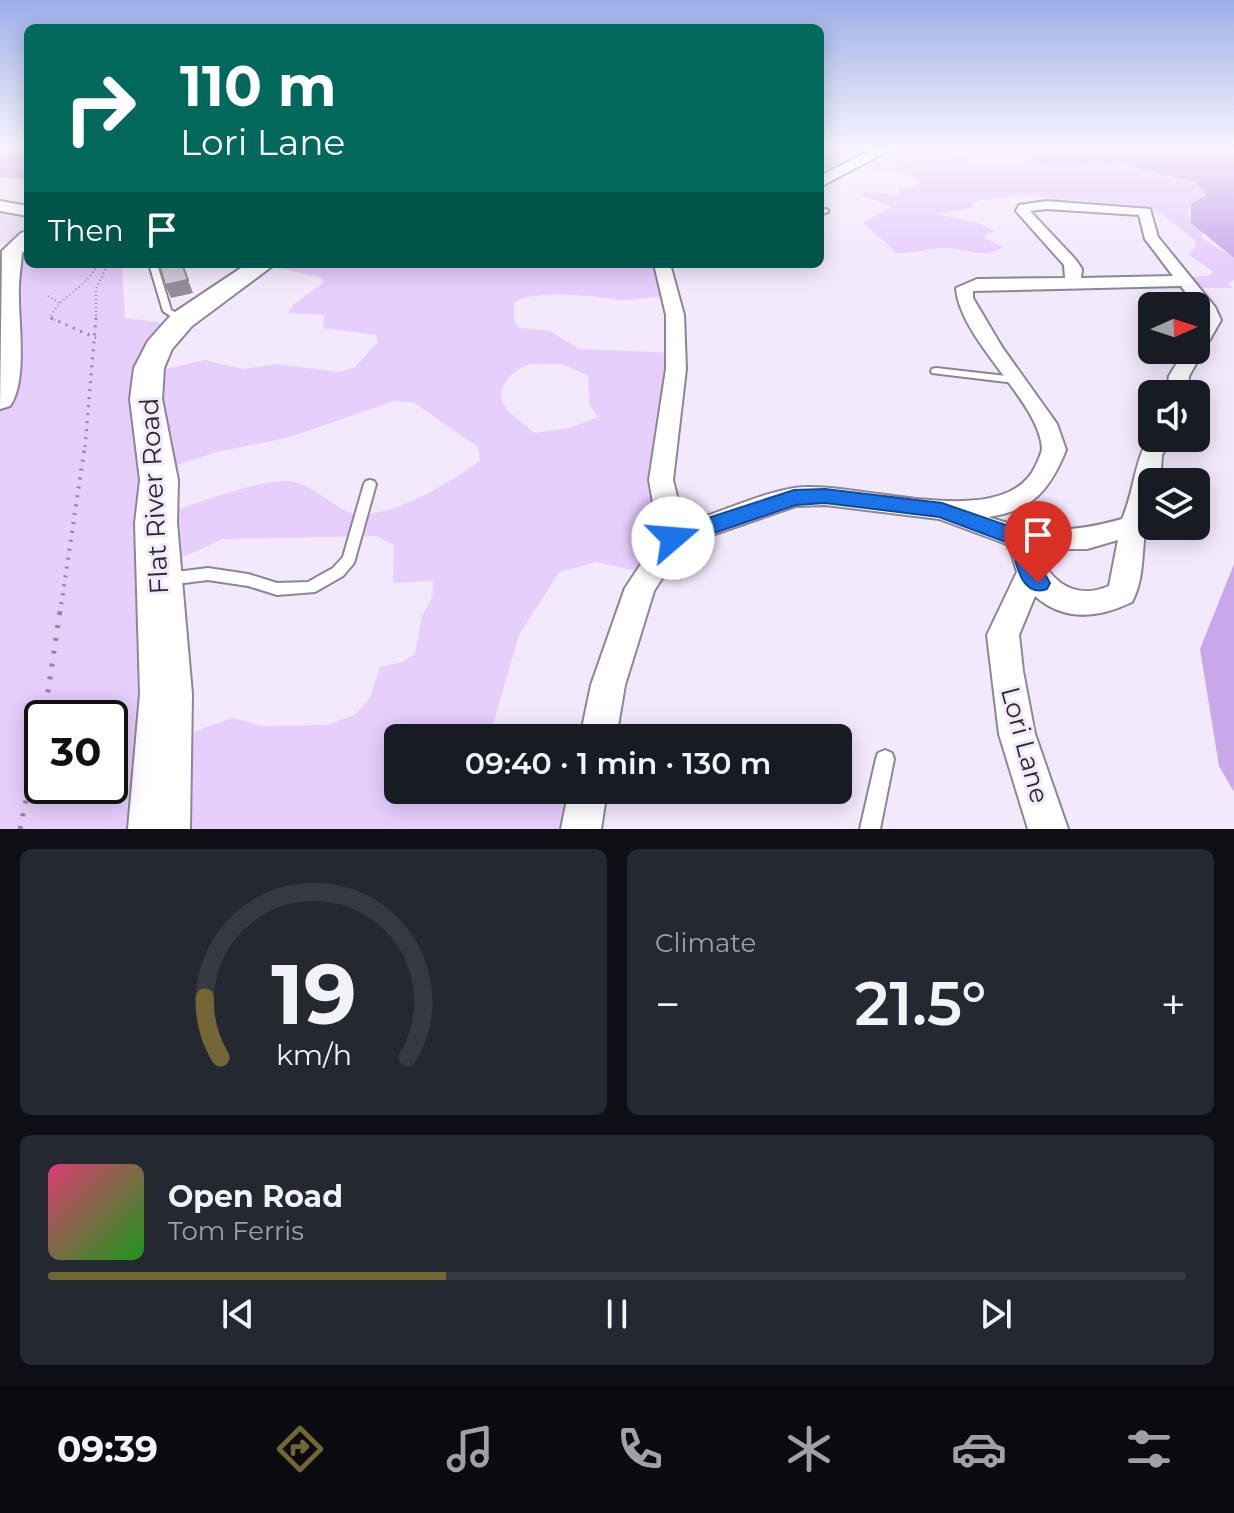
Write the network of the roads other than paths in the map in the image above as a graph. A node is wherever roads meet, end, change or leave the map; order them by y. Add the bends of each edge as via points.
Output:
1 (0, 206) edge
2 (24, 210) edge
3 (24, 240) edge
4 (154, 268) edge
5 (257, 268) edge
6 (663, 268) edge
7 (1186, 281) junction
8 (1073, 284) junction
9 (1193, 292) edge
10 (182, 320) junction
11 (936, 371) dead end
12 (1015, 380) junction
13 (0, 400) edge
14 (1152, 452) edge
15 (370, 484) dead end
16 (942, 510) junction
17 (1133, 525) junction
18 (673, 538) junction
19 (1021, 539) junction
20 (1031, 572) junction
21 (159, 580) junction
22 (601, 724) edge
23 (885, 759) dead end
24 (585, 804) edge
25 (159, 829) edge
26 (581, 829) edge
27 (870, 829) edge
28 (1048, 829) edge

1 - 2 street
3 - 13 street via 12,251
4 - 10 lane via 167,311
5 - 10 main road, Flat River Road
6 - 18 street via 675,315 676,369 661,480
7 - 8 street
7 - 8 street via 1152,239 1145,212 1024,208 1071,263
7 - 9 street
8 - 12 street via 964,288
10 - 21 main road, Flat River Road via 158,347 149,368 146,399 159,480
11 - 12 lane
12 - 16 street via 1051,436 1054,450 1047,472 1010,502
14 - 17 street via 1146,493
15 - 21 lane via 349,559 310,588 277,589 208,574
16 - 18 street via 794,497
16 - 19 street
17 - 19 street via 1087,539
17 - 20 street via 1128,575 1121,594 1106,602 1060,601
18 - 22 street via 640,588
19 - 20 street
20 - 28 street, Lori Lane via 1003,635 1017,734
21 - 25 main road, Flat River Road via 166,694
23 - 27 lane
24 - 26 street

